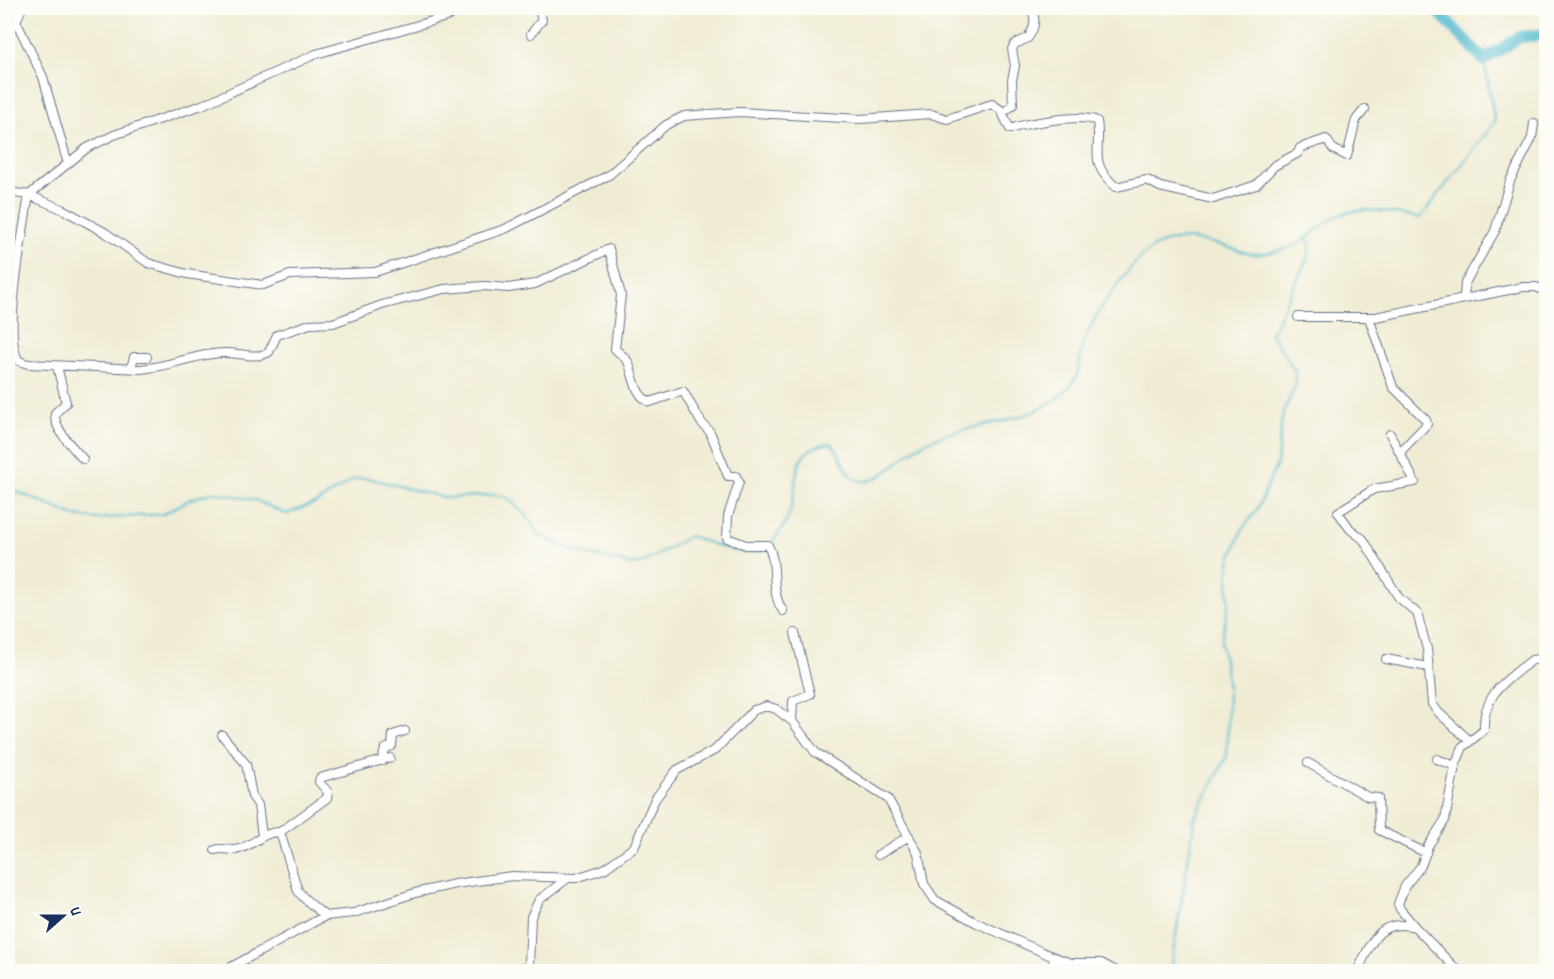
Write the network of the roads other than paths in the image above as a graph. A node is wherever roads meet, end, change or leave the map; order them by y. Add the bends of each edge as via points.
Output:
1 (22, 8) edge
2 (464, 8) edge
3 (476, 8) edge
4 (539, 8) edge
5 (1030, 8) edge
6 (531, 34) dead end
7 (1365, 109) dead end
8 (1003, 113) junction
9 (1534, 123) dead end
10 (68, 164) junction
11 (8, 192) edge
12 (29, 195) junction
13 (1546, 291) edge
14 (1464, 298) junction
15 (1298, 316) dead end
16 (1367, 319) junction
17 (147, 357) dead end
18 (57, 366) junction
19 (131, 368) junction
20 (1390, 434) dead end
21 (1400, 452) junction
22 (83, 459) dead end
23 (783, 611) dead end
24 (795, 633) dead end
25 (1386, 659) dead end
26 (1546, 661) edge
27 (1428, 667) junction
28 (792, 721) junction
29 (405, 731) dead end
30 (222, 735) dead end
31 (1470, 741) junction
32 (1437, 759) dead end
33 (1308, 763) dead end
34 (1455, 766) junction
35 (280, 832) junction
36 (262, 836) junction
37 (909, 836) junction
38 (214, 850) dead end
39 (1426, 853) junction
40 (878, 855) dead end
41 (568, 878) junction
42 (325, 916) junction
43 (1415, 927) junction
44 (1055, 958) junction
45 (222, 972) edge
46 (527, 972) edge
47 (1049, 972) edge
48 (1118, 972) edge
49 (1357, 972) edge
50 (1459, 972) edge

1 - 10 street via 16,21 43,77
2 - 3 street
2 - 10 street via 446,17 316,54 202,105 114,135 87,148
4 - 6 street via 542,19
5 - 8 street via 1034,25 1028,38 1012,49 1013,105
7 - 8 street via 1356,120 1347,156 1333,150 1326,139 1301,147 1298,153 1267,171 1256,185 1213,199 1160,187 1147,180 1116,187 1106,178 1096,157 1097,122 1088,117 1035,120 1010,129
8 - 12 street via 992,104 947,119 934,114 860,119 748,112 684,116 666,125 609,175 506,229 375,272 290,275 263,285 148,264 106,233
9 - 14 street via 1532,138 1510,181 1495,231 1465,283
10 - 12 street
11 - 12 street
12 - 18 street via 12,344 22,363
13 - 14 street via 1530,286
14 - 16 street
15 - 16 street
16 - 21 street via 1393,387 1427,424
17 - 19 street via 134,357
18 - 19 street
18 - 22 street via 66,403 55,413 55,420
19 - 23 street via 154,368 200,354 264,355 277,335 289,330 333,323 444,288 535,284 607,248 621,293 615,349 628,362 645,400 650,402 683,391 709,430 728,476 736,476 739,482 728,516 727,538 746,546 768,545 774,560 775,596
20 - 21 street
21 - 27 street via 1415,482 1374,489 1338,512 1363,539 1399,598 1418,613
24 - 28 street via 810,694 794,701
25 - 27 street
26 - 31 street via 1532,660 1494,693 1485,707 1484,730
27 - 31 street via 1436,709
28 - 37 street via 815,753 888,799
28 - 41 street via 773,707 757,708 722,746 673,774 655,799 634,847 596,873
29 - 35 street via 393,735 392,746 385,748 386,759 320,778 327,798
30 - 36 street via 246,764
31 - 34 street
32 - 34 street
33 - 39 street via 1368,797 1378,798 1379,830
34 - 39 street via 1444,820
35 - 36 street
35 - 42 street via 298,891
36 - 38 street via 239,849
37 - 40 street
37 - 44 street via 921,860 924,884 935,900
39 - 43 street via 1398,904
41 - 42 street via 521,876 455,884 354,913
41 - 46 street via 539,900 531,917
42 - 45 street
43 - 49 street via 1400,925 1379,931
43 - 50 street
44 - 47 street
44 - 48 street via 1101,963

